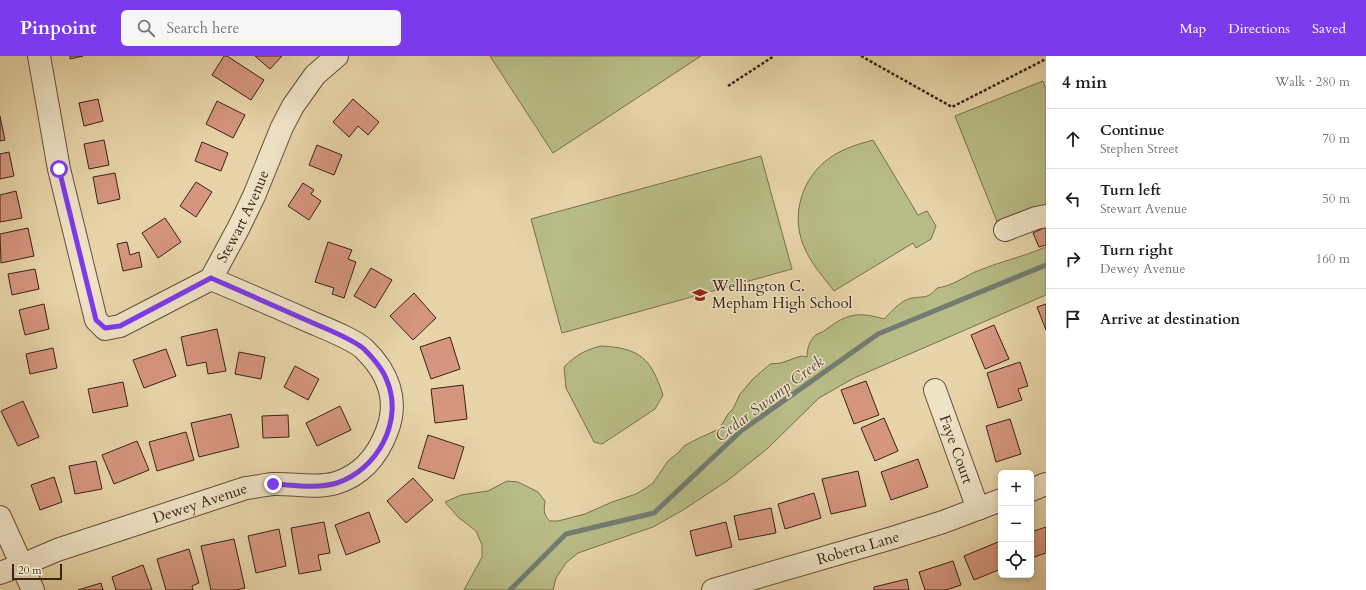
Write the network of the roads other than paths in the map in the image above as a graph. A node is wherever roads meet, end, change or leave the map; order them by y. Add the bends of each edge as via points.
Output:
1 (38, 56) edge
2 (337, 56) edge
3 (1046, 216) edge
4 (1005, 230) dead end
5 (211, 278) junction
6 (935, 390) dead end
7 (1046, 484) edge
8 (1034, 489) edge
9 (998, 501) edge
10 (978, 509) junction
11 (0, 516) edge
12 (22, 565) junction
13 (0, 573) edge
14 (33, 590) edge
15 (713, 590) edge

1 - 5 street, Stewart Avenue via 59,169 96,320 105,328 120,326
2 - 5 street, Stewart Avenue via 315,76 293,106 254,196
3 - 4 street
5 - 12 street, Dewey Avenue via 364,348 382,370 392,400 391,420 381,447 367,466 336,483 273,484 246,488 57,550
6 - 10 street, Faye Court
7 - 8 street
9 - 10 street, Roberta Lane
10 - 15 street, Roberta Lane via 892,538
11 - 12 street
12 - 13 street, Dewey Avenue
12 - 14 street

